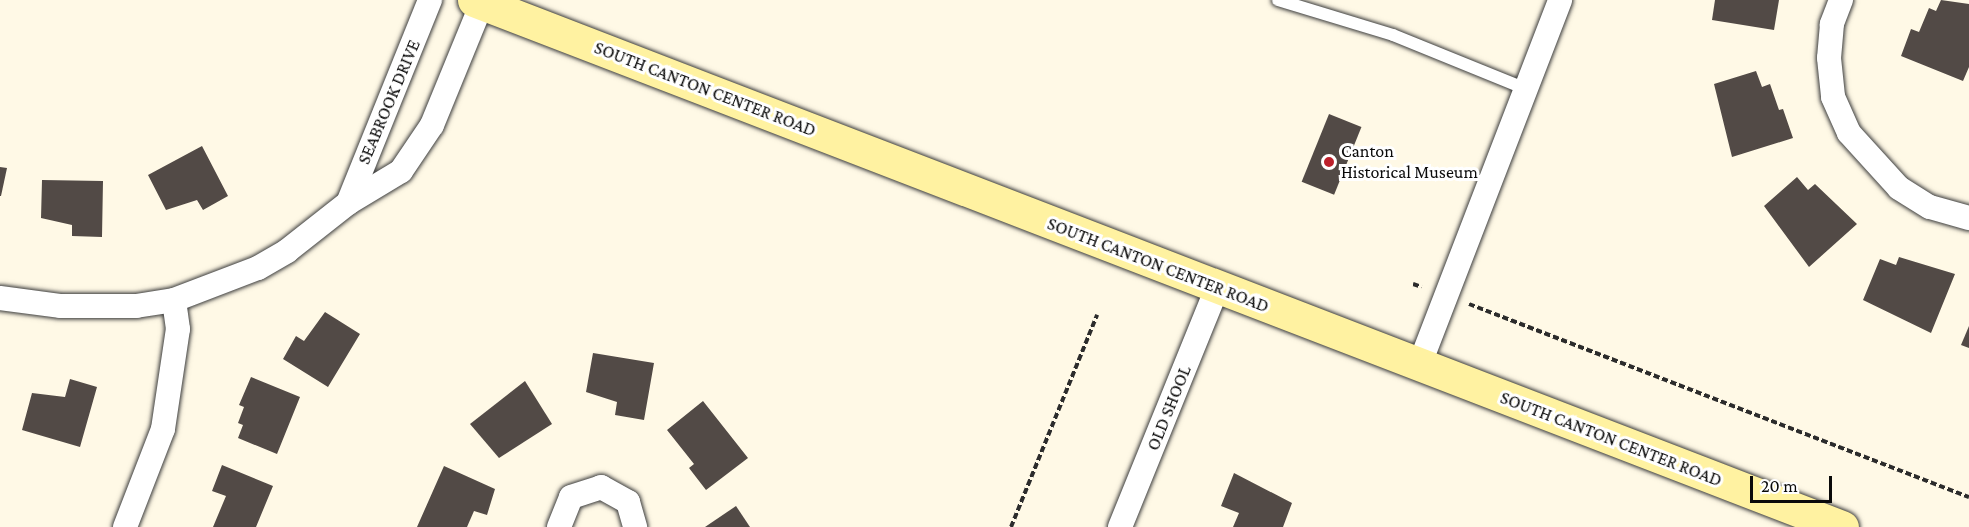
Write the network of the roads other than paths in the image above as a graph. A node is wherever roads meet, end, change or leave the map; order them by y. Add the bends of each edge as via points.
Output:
1 (430, 0) edge
2 (1278, 0) edge
3 (1560, 0) edge
4 (1841, 0) edge
5 (478, 2) edge
6 (1526, 89) junction
7 (348, 203) junction
8 (1969, 218) edge
9 (1217, 288) junction
10 (0, 298) edge
11 (174, 300) junction
12 (1419, 366) junction
13 (125, 527) edge
14 (559, 527) edge
15 (635, 527) edge
16 (1120, 527) edge
17 (1842, 527) edge

1 - 7 street, SEABROOK DRIVE
2 - 6 lane via 1393,35
3 - 6 street
4 - 8 street via 1832,24 1829,58 1833,97 1849,133 1899,188 1930,207
5 - 7 street, SEABROOK DRIVE via 432,125 401,171
5 - 9 main road, SOUTH CANTON CENTER ROAD
6 - 12 street
7 - 11 street, SEABROOK DRIVE via 258,268
9 - 12 main road, SOUTH CANTON CENTER ROAD
9 - 16 street, OLD SHOOL
10 - 11 street, SEABROOK DRIVE via 61,306
11 - 13 street via 178,329 163,429
12 - 17 main road, SOUTH CANTON CENTER ROAD
14 - 15 street via 571,497 601,488 628,502

